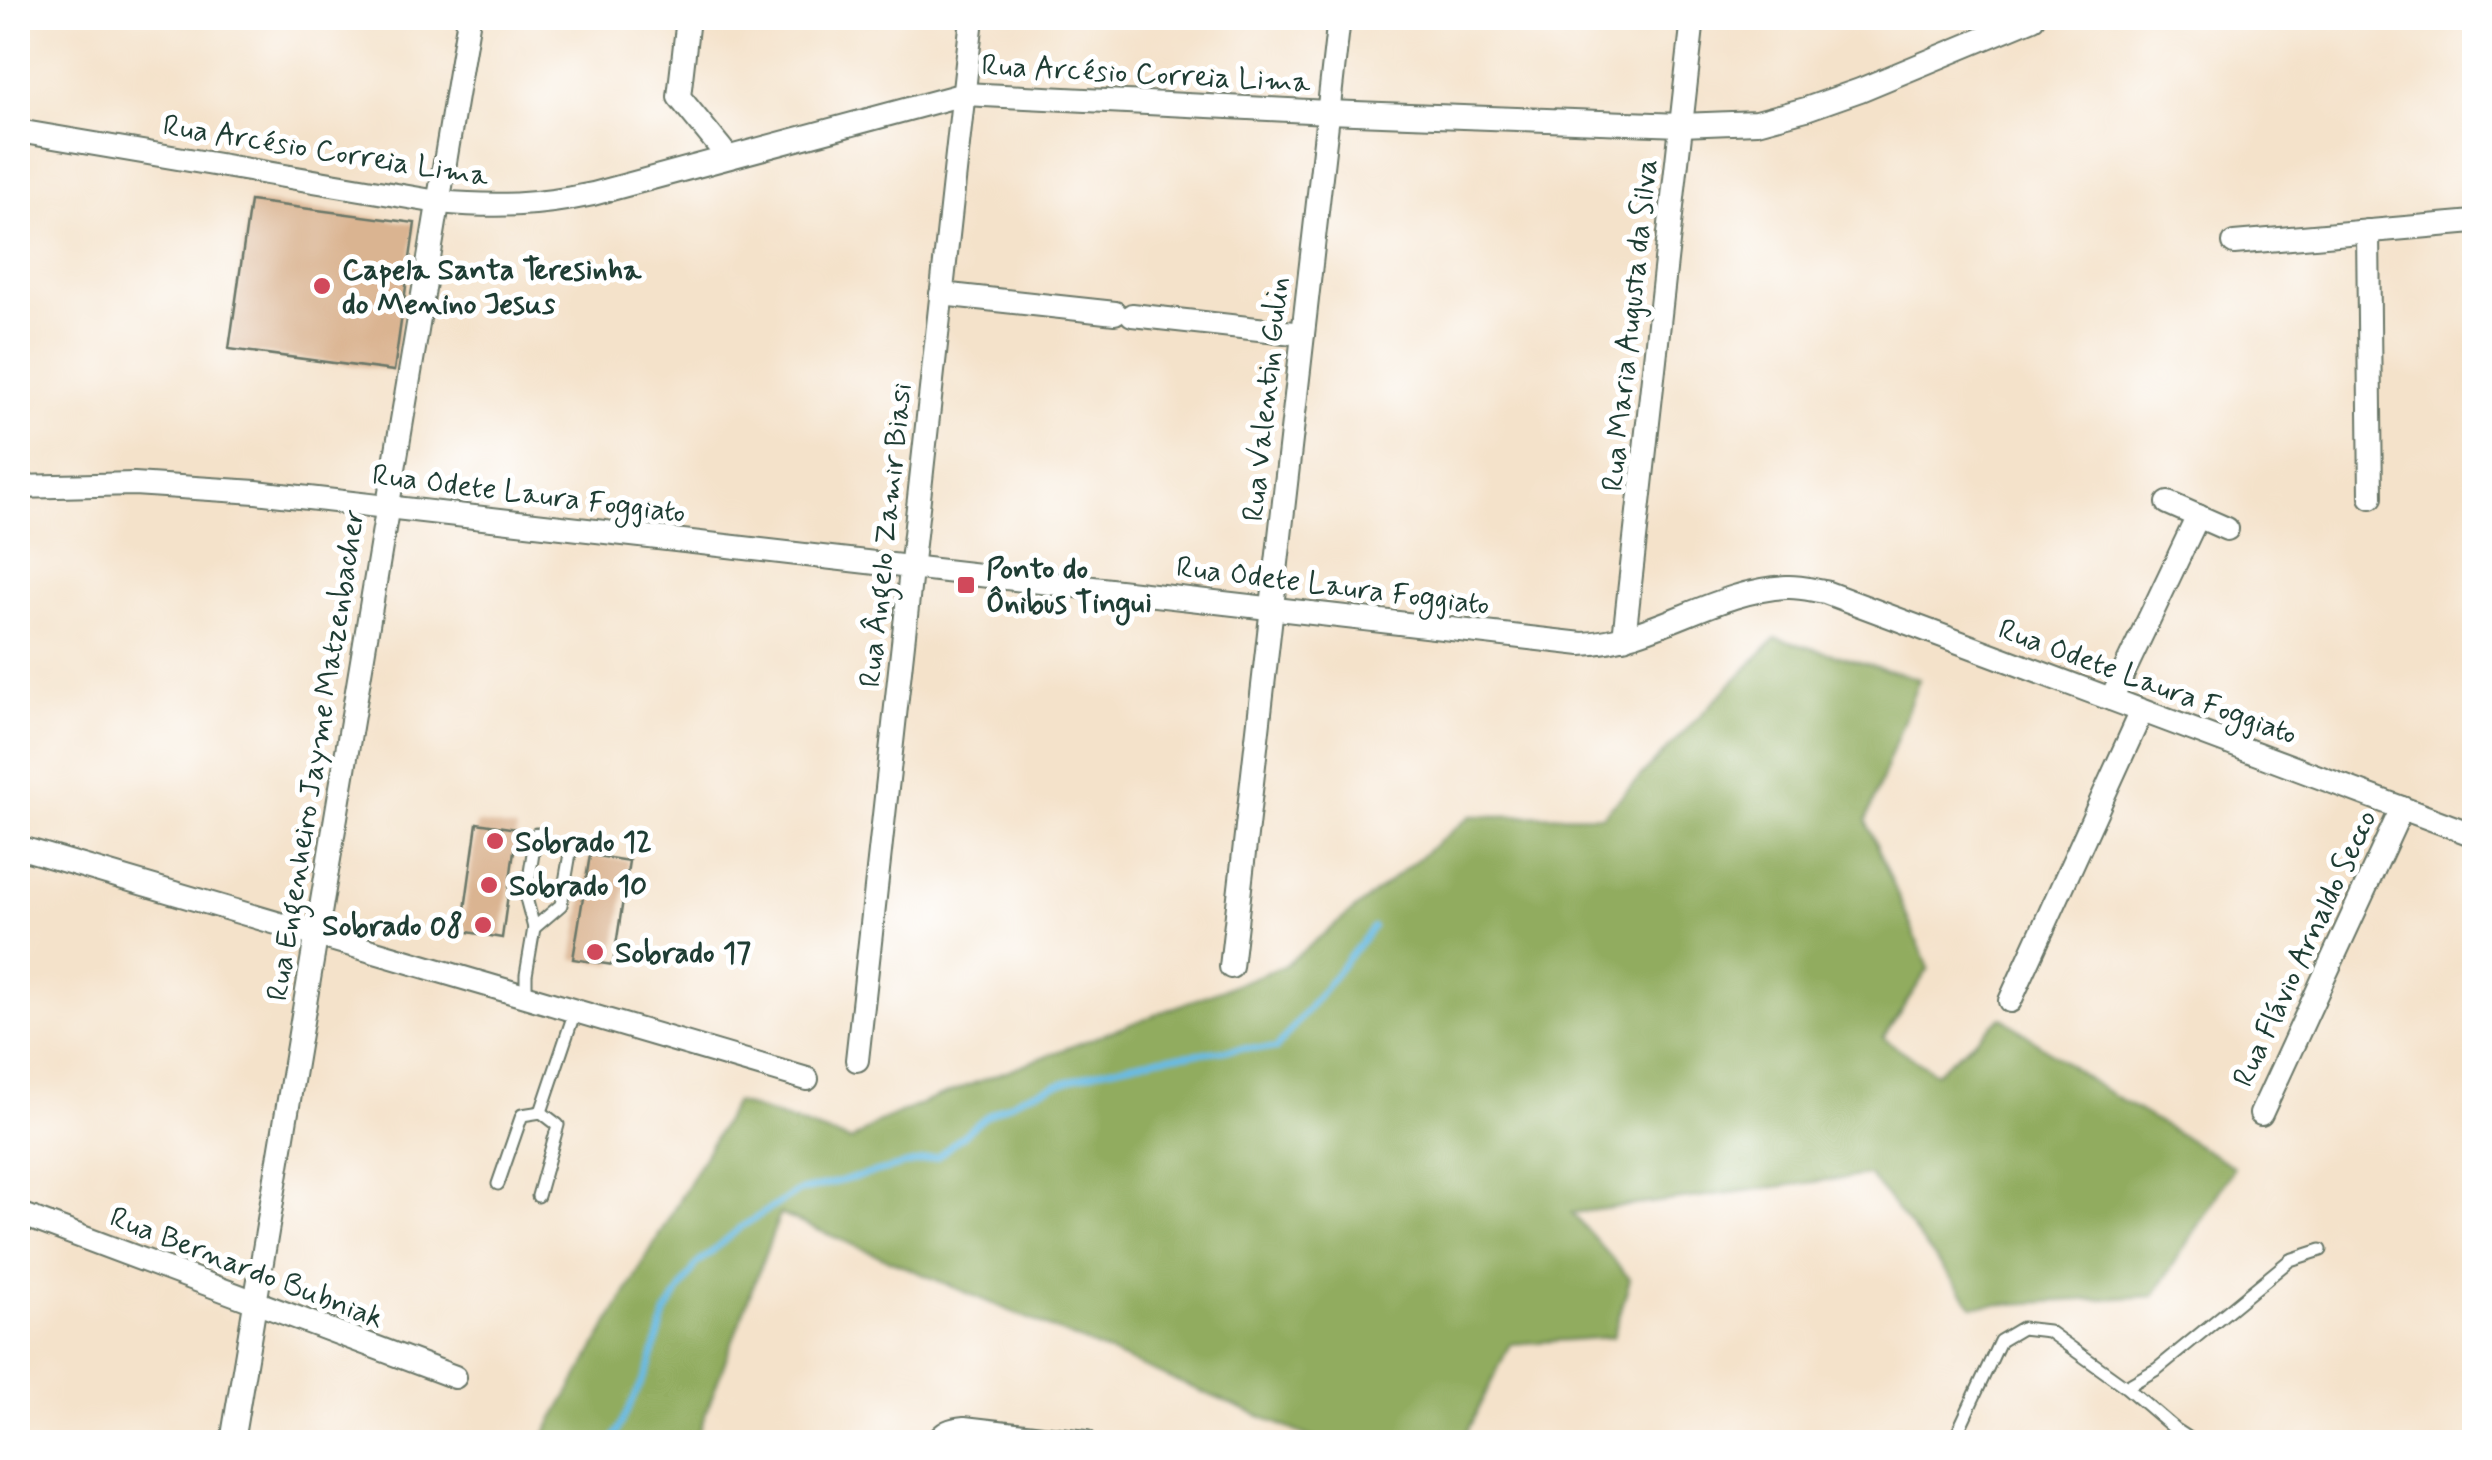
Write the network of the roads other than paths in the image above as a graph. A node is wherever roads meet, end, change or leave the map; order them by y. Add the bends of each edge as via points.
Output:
1 (468, 18) edge
2 (688, 18) edge
3 (972, 18) edge
4 (1338, 18) edge
5 (1693, 18) edge
6 (2033, 18) edge
7 (964, 94) junction
8 (1328, 112) junction
9 (1681, 125) junction
10 (18, 131) edge
11 (728, 158) junction
12 (438, 202) junction
13 (2474, 222) edge
14 (2368, 231) junction
15 (2234, 243) dead end
16 (942, 294) junction
17 (1303, 334) junction
18 (18, 487) edge
19 (2371, 497) dead end
20 (2168, 503) dead end
21 (386, 507) junction
22 (2198, 516) junction
23 (2228, 528) dead end
24 (911, 567) junction
25 (1272, 608) junction
26 (1624, 638) junction
27 (2111, 699) junction
28 (2142, 711) junction
29 (2402, 808) junction
30 (536, 834) dead end
31 (2474, 835) edge
32 (572, 842) dead end
33 (18, 846) edge
34 (534, 928) junction
35 (316, 935) junction
36 (1232, 967) dead end
37 (526, 996) junction
38 (2010, 1001) dead end
39 (575, 1011) junction
40 (856, 1060) dead end
41 (807, 1079) dead end
42 (542, 1112) junction
43 (2261, 1114) dead end
44 (498, 1184) dead end
45 (538, 1196) dead end
46 (18, 1213) edge
47 (2321, 1250) dead end
48 (255, 1302) junction
49 (456, 1377) dead end
50 (2126, 1387) junction
51 (232, 1442) edge
52 (936, 1442) edge
53 (1086, 1442) edge
54 (1953, 1442) edge
55 (2195, 1442) edge

1 - 12 street, Rua Engenheiro Jayme Matzenbacher
2 - 11 street via 679,97
3 - 7 street, Rua Ângelo Zamir Biasi
4 - 8 street, Rua Valentin Gulin
5 - 9 street, Rua Maria Augusta da Silva
6 - 9 street, Rua Arcésio Correia Lima via 1806,109 1757,122
7 - 8 street, Rua Arcésio Correia Lima
7 - 11 street, Rua Arcésio Correia Lima
7 - 16 street, Rua Ângelo Zamir Biasi
8 - 9 street, Rua Arcésio Correia Lima
8 - 17 street, Rua Valentin Gulin
9 - 26 street, Rua Maria Augusta da Silva
10 - 12 street, Rua Arcésio Correia Lima
11 - 12 street, Rua Arcésio Correia Lima via 560,202
12 - 21 street, Rua Engenheiro Jayme Matzenbacher
13 - 14 street
14 - 15 street
14 - 19 street
16 - 17 street
16 - 24 street, Rua Ângelo Zamir Biasi
17 - 25 street, Rua Valentin Gulin
18 - 21 street, Rua Odete Laura Foggiato via 194,487
20 - 22 street
21 - 24 street, Rua Odete Laura Foggiato
21 - 35 street, Rua Engenheiro Jayme Matzenbacher
22 - 23 street
22 - 27 street
24 - 25 street, Rua Odete Laura Foggiato
24 - 40 street, Rua Ângelo Zamir Biasi
25 - 26 street, Rua Odete Laura Foggiato via 1582,644
25 - 36 street, Rua Valentin Gulin
26 - 27 street, Rua Odete Laura Foggiato via 1758,590 1791,586 1825,592
27 - 28 street, Rua Odete Laura Foggiato
28 - 29 street, Rua Odete Laura Foggiato
28 - 38 street
29 - 31 street, Rua Odete Laura Foggiato
29 - 43 street, Rua Flávio Arnaldo Secco
30 - 34 lane via 526,898
32 - 34 lane via 561,905
33 - 35 street
34 - 37 lane
35 - 37 street
35 - 48 street, Rua Engenheiro Jayme Matzenbacher
37 - 39 street
39 - 41 street
39 - 42 lane
42 - 44 lane via 522,1115
42 - 45 lane via 558,1126
46 - 48 street, Rua Bernardo Bubniak
47 - 50 lane via 2290,1260
48 - 49 street, Rua Bernardo Bubniak
48 - 51 street, Rua Engenheiro Jayme Matzenbacher
50 - 54 lane via 2048,1331 2022,1328 2000,1342
50 - 55 lane
52 - 53 street via 964,1428

